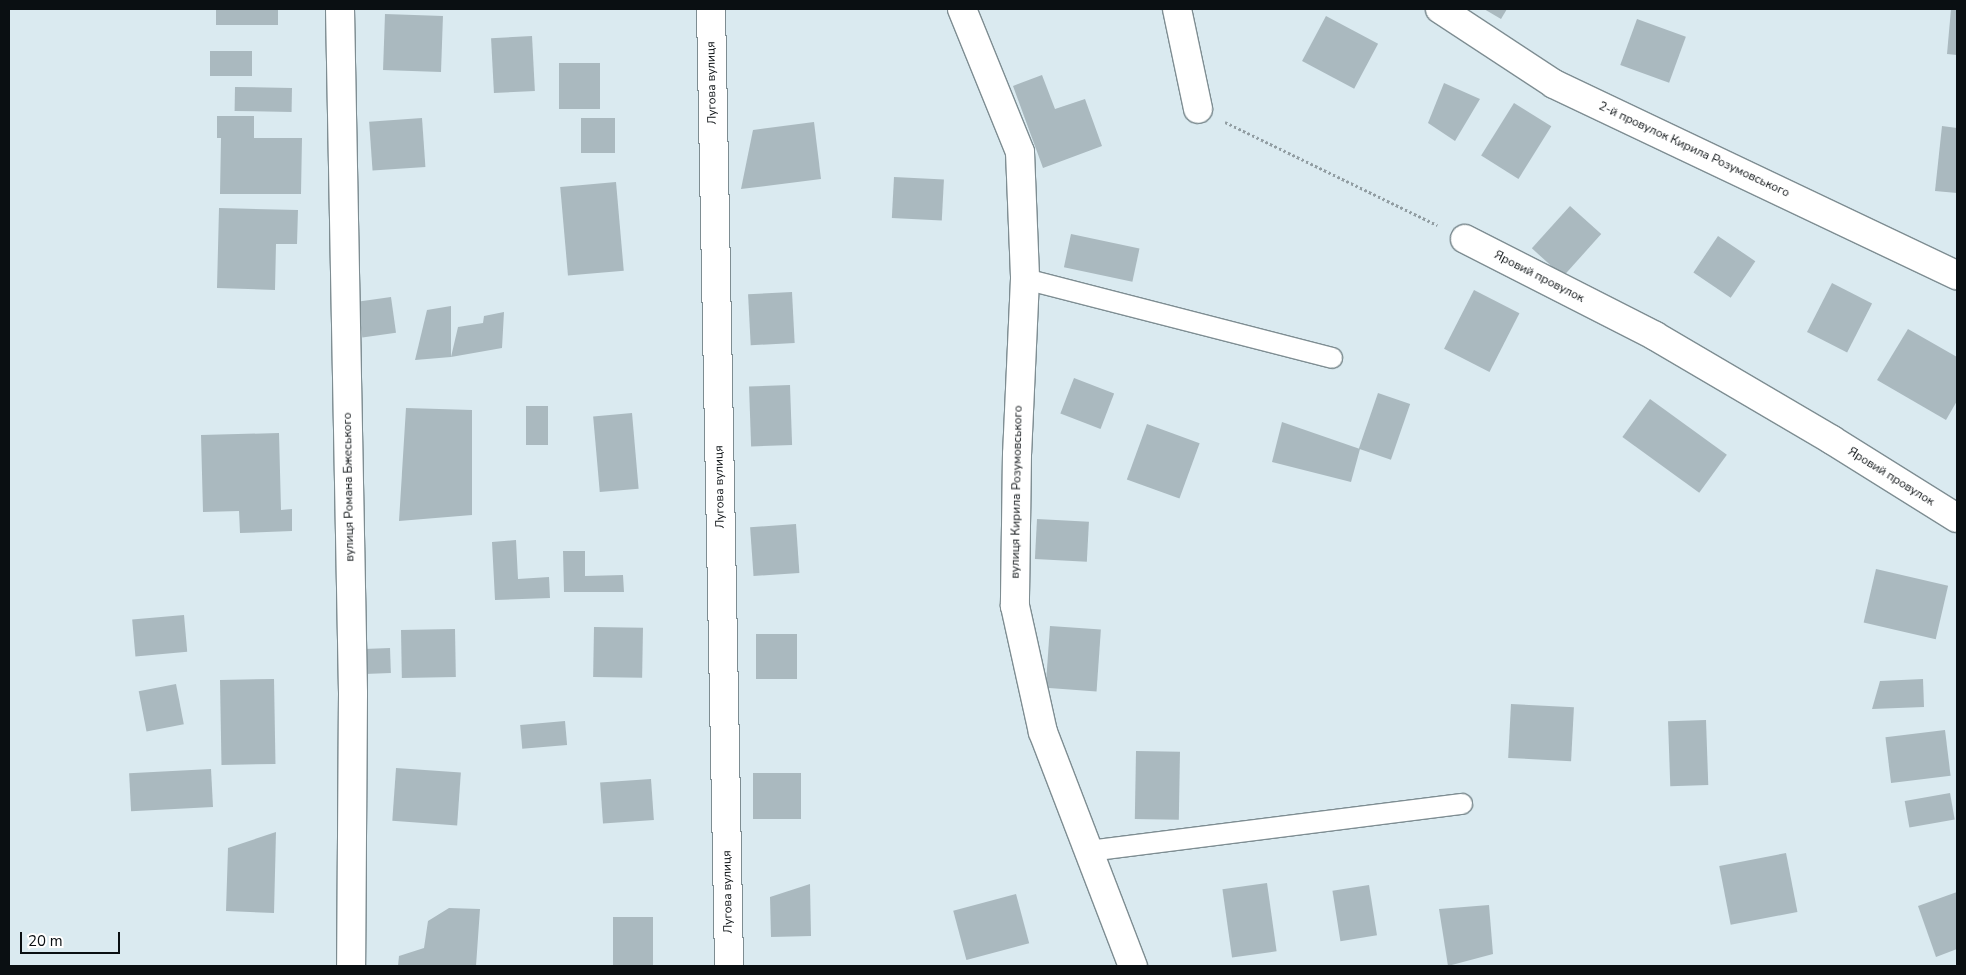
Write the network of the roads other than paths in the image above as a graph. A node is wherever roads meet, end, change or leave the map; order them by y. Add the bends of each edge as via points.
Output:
1 (340, 9) edge
2 (711, 9) edge
3 (962, 9) edge
4 (1177, 9) edge
5 (1440, 9) edge
6 (1198, 109) road end
7 (1465, 239) road end
8 (1957, 275) edge
9 (1024, 279) junction
10 (1332, 358) dead end
11 (1957, 518) edge
12 (1462, 804) dead end
13 (1089, 851) junction
14 (351, 966) edge
15 (729, 966) edge
16 (1133, 966) edge

1 - 14 street, вулиця Романа Бжеського via 353,694
2 - 15 street, Лугова вулиця
3 - 9 street, вулиця Кирила Розумовського via 1020,152
4 - 6 street
5 - 8 street, 2-й провулок Кирила Розумовського via 1554,84
7 - 11 street, Яровий провулок via 1655,336
9 - 10 lane
9 - 13 street, вулиця Кирила Розумовського via 1015,606 1043,732
12 - 13 lane
13 - 16 street, вулиця Кирила Розумовського

